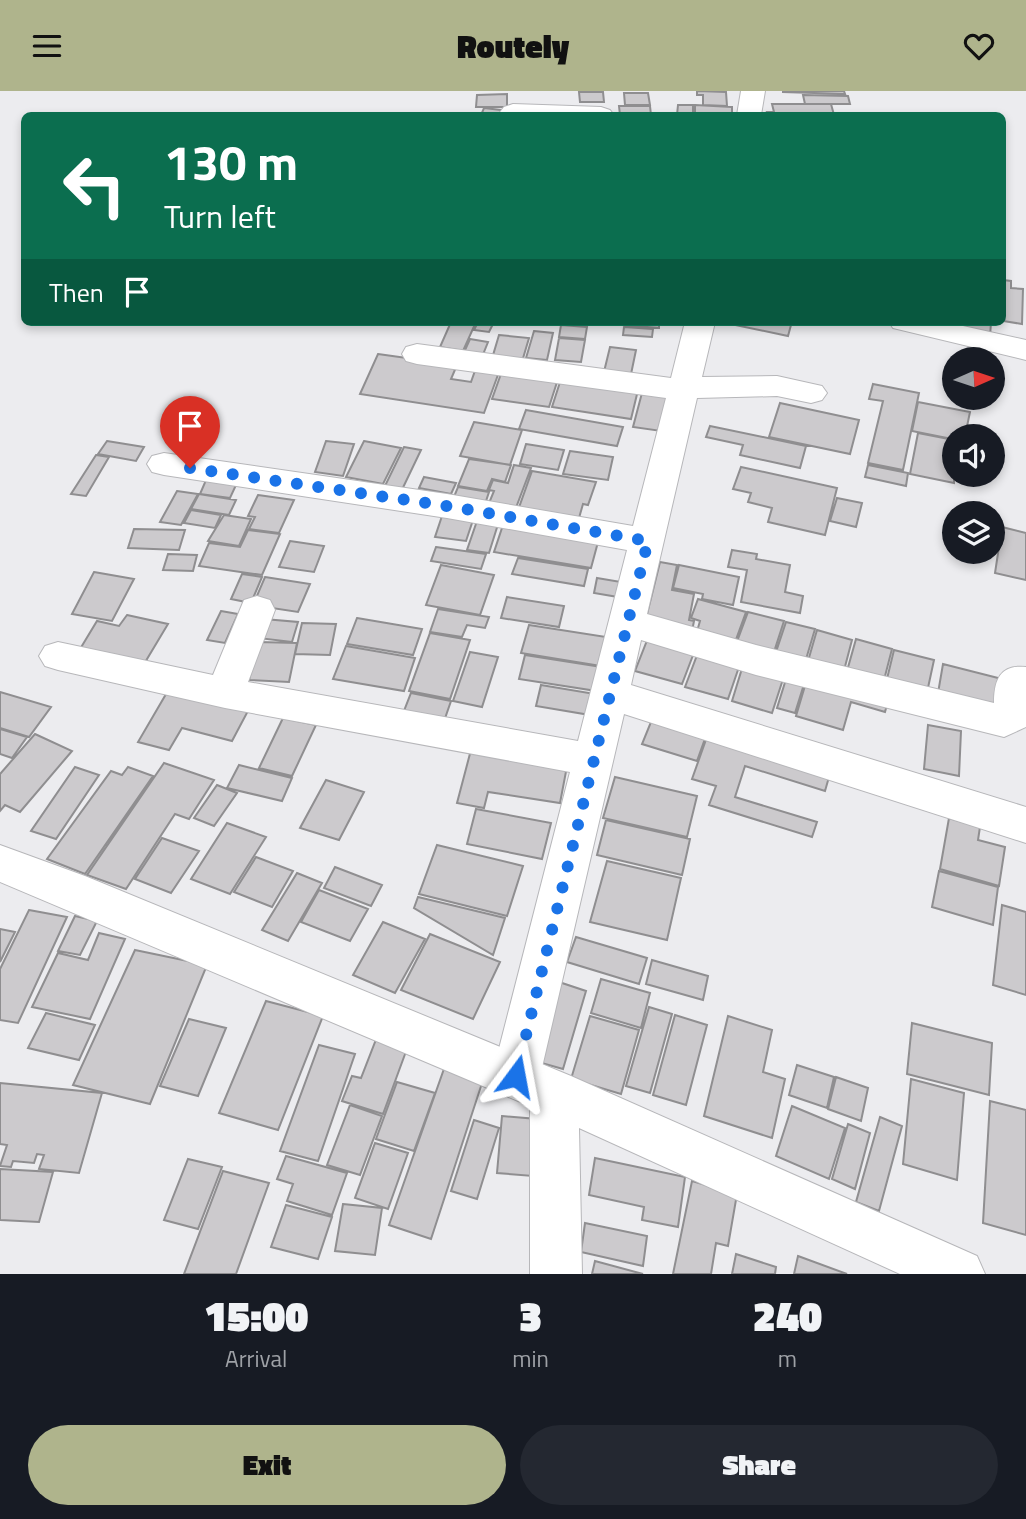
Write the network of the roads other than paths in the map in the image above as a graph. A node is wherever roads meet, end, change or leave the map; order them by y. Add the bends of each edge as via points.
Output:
1 (753, 91) edge
2 (750, 112) edge
3 (698, 326) edge
4 (921, 326) edge
5 (1026, 350) edge
6 (417, 354) dead end
7 (682, 389) junction
8 (811, 393) dead end
9 (164, 464) dead end
10 (648, 541) junction
11 (257, 610) dead end
12 (628, 622) junction
13 (58, 656) dead end
14 (1026, 682) edge
15 (225, 693) junction
16 (610, 694) junction
17 (593, 760) junction
18 (1026, 825) edge
19 (0, 863) edge
20 (535, 1084) junction
21 (556, 1274) edge
22 (959, 1274) edge

1 - 2 street
3 - 7 street
4 - 5 street
6 - 7 street
7 - 8 street via 776,386
7 - 10 street
9 - 10 street
10 - 12 street
11 - 15 street
12 - 14 street via 769,663 1004,721 1013,715 1013,685
12 - 16 street
13 - 15 street
15 - 17 street
16 - 17 street
16 - 18 street
17 - 20 street
19 - 20 street
20 - 21 street
20 - 22 street

